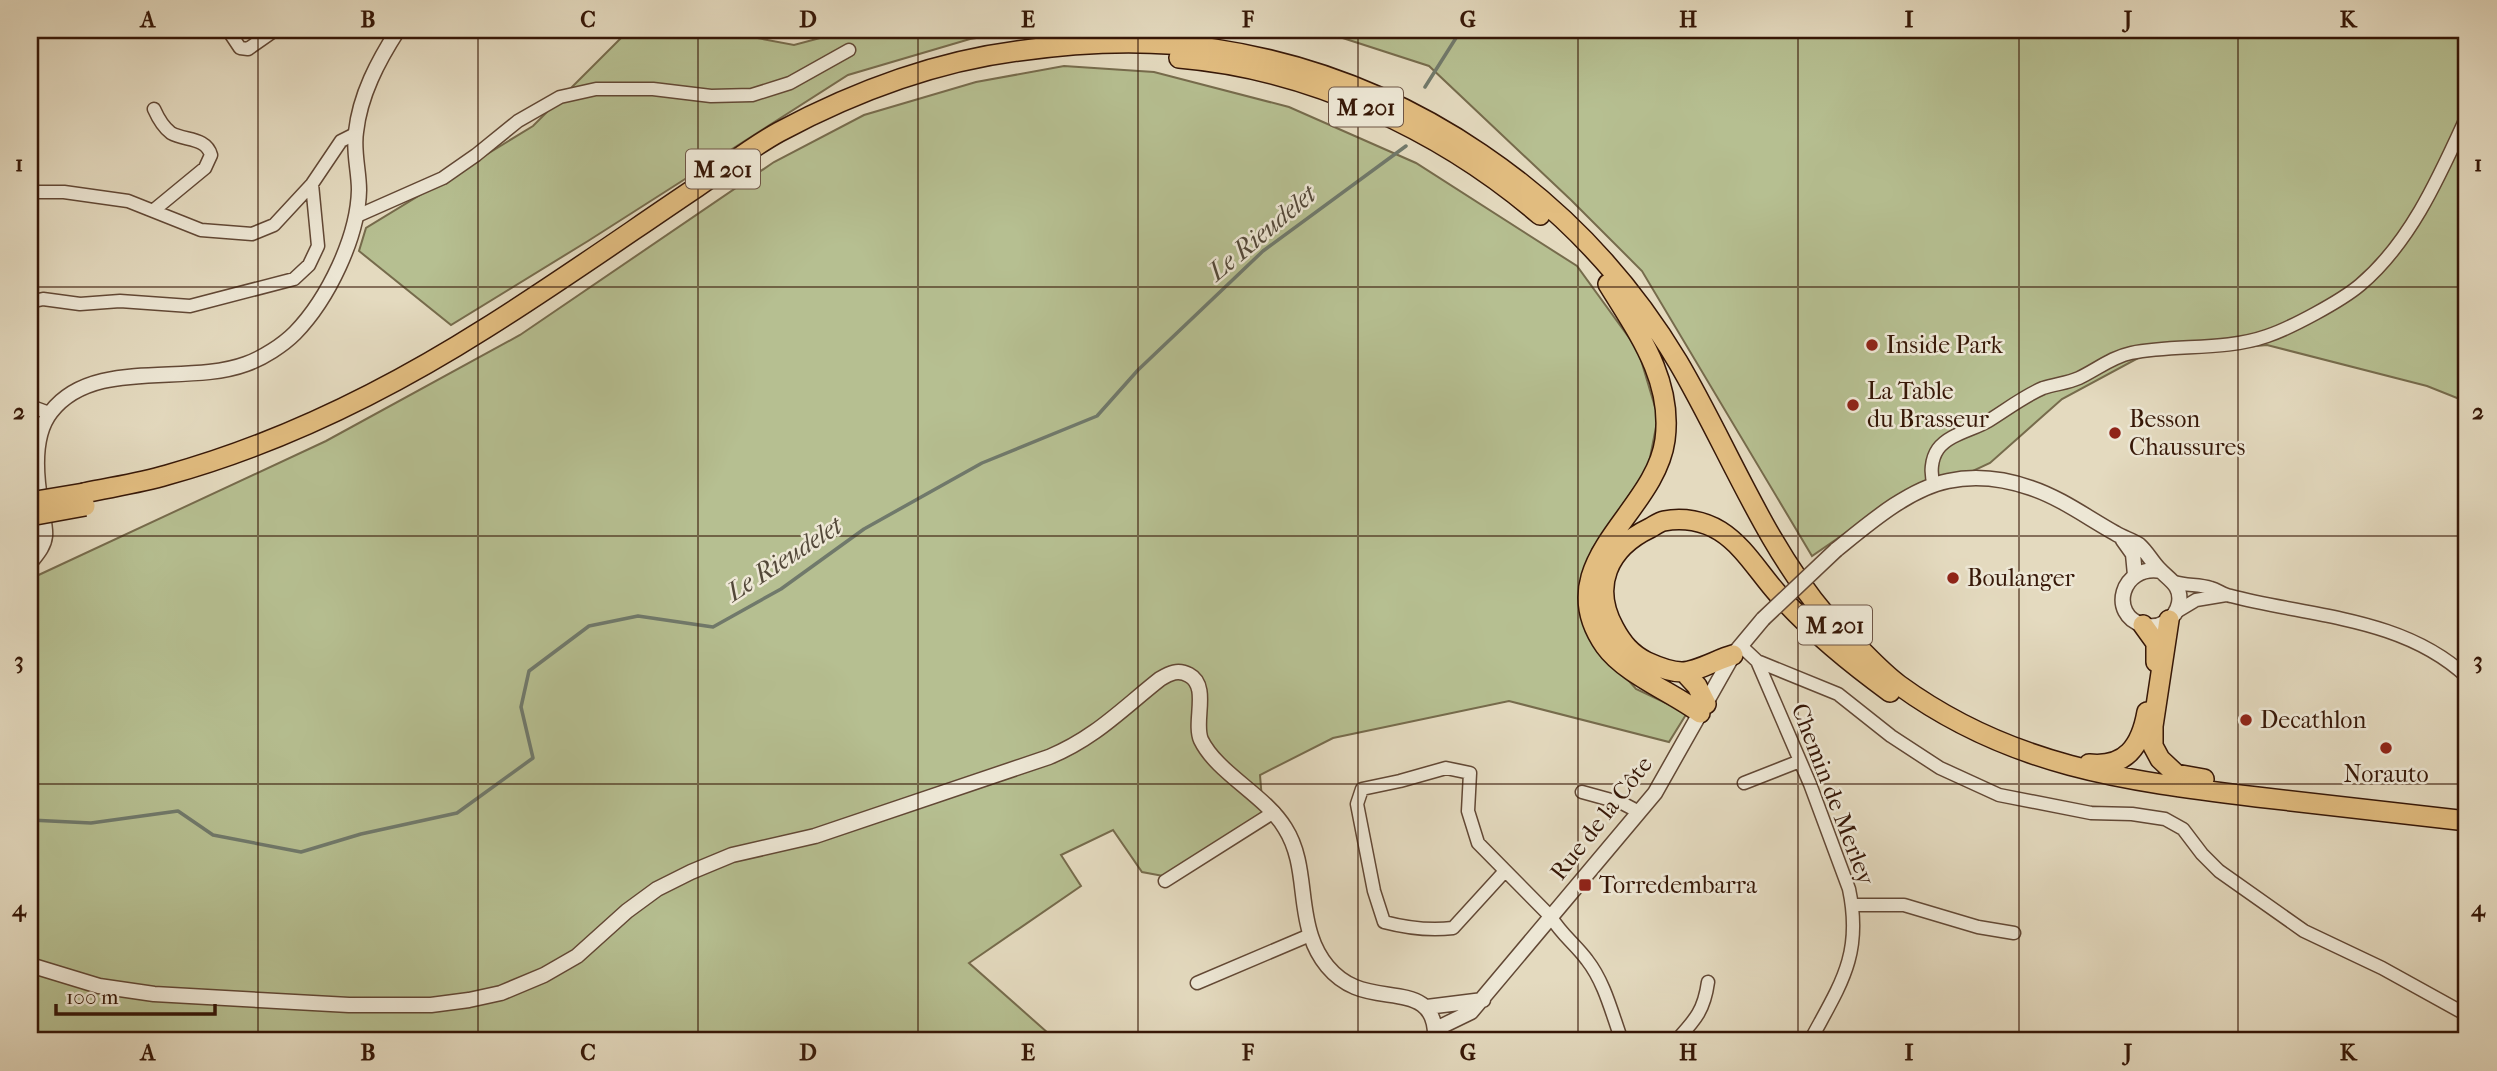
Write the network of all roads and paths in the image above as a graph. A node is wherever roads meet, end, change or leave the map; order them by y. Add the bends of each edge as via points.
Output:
1 (228, 30) edge
2 (275, 30) edge
3 (398, 30) edge
4 (849, 50) dead end
5 (153, 109) dead end
6 (2467, 116) edge
7 (355, 134) junction
8 (313, 184) junction
9 (30, 192) edge
10 (154, 210) junction
11 (356, 216) junction
12 (1606, 281) junction
13 (30, 302) edge
14 (30, 406) edge
15 (49, 413) junction
16 (1934, 484) junction
17 (85, 500) junction
18 (30, 502) edge
19 (30, 516) edge
20 (2120, 536) junction
21 (30, 563) edge
22 (2161, 571) junction
23 (2135, 575) junction
24 (2174, 582) junction
25 (2227, 595) junction
26 (2173, 616) junction
27 (2143, 625) junction
28 (1737, 650) junction
29 (1757, 661) junction
30 (1684, 672) junction
31 (2467, 677) edge
32 (1703, 708) junction
33 (2027, 754) junction
34 (1800, 761) junction
35 (1744, 783) dead end
36 (2124, 786) junction
37 (1581, 792) dead end
38 (2328, 806) junction
39 (1274, 812) junction
40 (1639, 812) junction
41 (2467, 821) edge
42 (2467, 829) edge
43 (1505, 871) junction
44 (1166, 881) dead end
45 (1853, 905) junction
46 (1551, 918) junction
47 (2014, 933) dead end
48 (1310, 935) junction
49 (30, 965) edge
50 (1708, 982) dead end
51 (1197, 983) dead end
52 (1483, 1000) junction
53 (1427, 1007) junction
54 (2467, 1015) edge
55 (1436, 1035) edge
56 (1616, 1038) edge
57 (1676, 1041) edge
58 (1810, 1041) edge

1 - 2 street via 240,48 248,49
3 - 7 street via 367,90
4 - 11 street via 790,83 752,95 596,89 560,96 518,121 443,178
5 - 10 street via 171,132 203,143 211,155 205,168
6 - 16 street via 2415,218 2385,261 2359,286 2269,335 2240,344 2128,353 2076,380 2039,390 1947,440 1937,450 1932,466
7 - 8 street via 341,141
7 - 11 street
8 - 10 street via 274,225 252,234 201,230
8 - 13 street via 318,246 309,265 293,279 190,306
9 - 10 street via 98,196
11 - 15 street via 329,285 310,315 279,346 246,364 81,386
12 - 17 highway, M 201 via 1553,226 1483,171 1396,121 1313,86 1230,65 1135,54 1084,53 1002,62 913,85 814,126 483,343 342,418 206,474
12 - 32 highway via 1652,356 1663,392 1665,442 1641,495 1594,567 1591,615 1596,631 1618,659
12 - 36 highway, M 201 via 1668,364 1767,545 1846,646 1925,711 1966,735 2046,768
14 - 15 street
15 - 21 street via 37,459 45,536
16 - 20 street via 1966,478 2008,481 2046,494
16 - 28 street, Rue de la Côte, bridge via 1875,519 1836,550
17 - 18 highway, M 201, bridge
17 - 19 highway, M 201, bridge
17 - 33 highway, M 201 via 256,445 375,391 484,330 773,136 846,99 921,71 1022,50 1104,44 1208,48 1304,70 1410,110 1522,182 1589,246 1662,338 1774,543 1827,617 1892,681 1981,734
20 - 22 street via 2141,547
20 - 23 street via 2133,554
22 - 23 street
22 - 24 street
23 - 27 street via 2124,590 2124,605 2130,617
24 - 25 street via 2210,587
24 - 26 street via 2179,597
25 - 26 street via 2196,600
25 - 31 street via 2370,625 2415,643
26 - 27 street via 2152,626
26 - 38 highway via 2153,726 2153,746 2160,759 2176,774
27 - 33 highway via 2156,643 2156,658 2145,722 2130,752 2123,759 2100,765
28 - 29 street, Chemin de Merley
28 - 30 highway
28 - 32 street, Rue de la Côte
29 - 34 street, Chemin de Merley
29 - 54 street via 1838,694 1940,768 1999,795 2091,813 2165,819 2183,829 2220,871 2304,931
30 - 32 highway via 1697,686
30 - 36 highway via 1661,669 1623,645 1603,597 1605,574 1614,556 1634,536 1664,521 1690,520 1734,541 1824,639 1920,713 1972,744 2034,769 2097,785
32 - 40 street, Rue de la Côte via 1656,793
33 - 38 highway, M 201 via 2159,785
34 - 35 street
34 - 45 street, Chemin de Merley
36 - 42 highway, M 201
37 - 40 street
38 - 41 highway, M 201
39 - 44 street
39 - 48 street via 1294,847
39 - 49 street via 1213,757 1201,739 1200,697 1193,677 1172,672 1075,746 816,836 732,855 691,872 627,911 577,956 501,993 431,1005 211,999 99,986
40 - 46 street, Rue de la Côte
43 - 43 street via 1479,843 1468,811 1470,773 1446,768 1362,789 1357,804 1384,922 1407,928 1453,929
43 - 46 street
45 - 47 street via 1904,905
45 - 58 street, Chemin de Merley via 1852,953 1845,977
46 - 52 street, Rue de la Côte
46 - 56 street via 1588,961 1605,994
48 - 51 street
48 - 53 street via 1336,977 1356,988 1413,999
50 - 57 street via 1698,1017
52 - 53 street
52 - 55 street, Rue de la Côte
53 - 55 street

